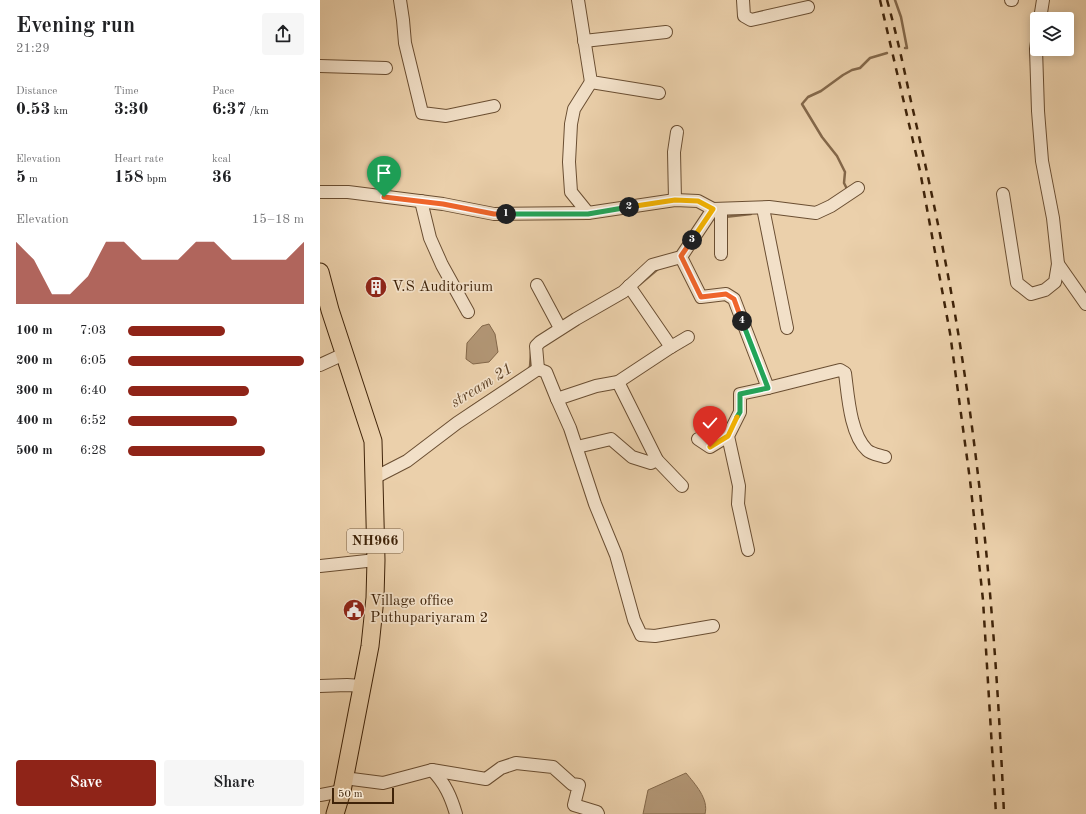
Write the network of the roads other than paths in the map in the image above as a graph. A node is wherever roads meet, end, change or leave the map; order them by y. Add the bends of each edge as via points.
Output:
1 (400, 0) edge
2 (578, 0) edge
3 (743, 0) edge
4 (1043, 0) edge
5 (808, 7) dead end
6 (1041, 12) edge
7 (666, 32) dead end
8 (584, 41) junction
9 (1036, 56) edge
10 (320, 66) edge
11 (386, 68) dead end
12 (590, 82) junction
13 (659, 93) dead end
14 (494, 106) dead end
15 (677, 132) dead end
16 (320, 192) edge
17 (852, 192) dead end
18 (1003, 194) dead end
19 (675, 200) junction
20 (421, 201) junction
21 (763, 208) junction
22 (717, 209) junction
23 (588, 214) junction
24 (721, 254) dead end
25 (681, 256) junction
26 (1058, 264) junction
27 (321, 278) edge
28 (537, 286) dead end
29 (629, 286) junction
30 (1086, 304) edge
31 (468, 312) dead end
32 (560, 328) junction
33 (787, 328) dead end
34 (688, 336) dead end
35 (671, 347) junction
36 (344, 354) junction
37 (320, 365) edge
38 (538, 369) junction
39 (618, 382) junction
40 (768, 388) junction
41 (557, 399) junction
42 (728, 436) junction
43 (698, 439) dead end
44 (577, 447) junction
45 (885, 457) dead end
46 (657, 460) junction
47 (374, 478) junction
48 (682, 486) dead end
49 (748, 550) dead end
50 (376, 560) junction
51 (320, 566) edge
52 (713, 626) dead end
53 (320, 686) edge
54 (362, 686) junction
55 (432, 770) junction
56 (343, 784) junction
57 (320, 795) edge
58 (335, 814) edge
59 (456, 814) edge
60 (598, 814) edge

1 - 14 street via 405,43 422,113 446,116
2 - 8 street
3 - 5 street via 744,16 751,20
4 - 6 street
7 - 8 street
8 - 12 street
9 - 26 street via 1042,161 1053,218
10 - 11 street
12 - 13 street
12 - 23 street via 574,109 569,162 571,192
15 - 19 street via 674,152
16 - 20 street via 348,192
17 - 21 street via 816,213
18 - 26 street via 1017,283 1031,294 1045,290 1055,282
19 - 22 street via 698,201
19 - 23 street
20 - 23 street via 494,214
20 - 31 street via 430,238
21 - 22 street
21 - 33 street
22 - 24 street
22 - 25 street
25 - 29 street via 652,265
25 - 40 street via 701,297 726,294 734,299
26 - 30 street
27 - 36 highway, NH966
28 - 32 street
29 - 32 street via 623,292
29 - 35 street
32 - 38 street via 536,346
34 - 35 street
35 - 39 street
36 - 37 street
36 - 47 highway, NH966 via 373,441
38 - 41 street via 546,372
38 - 47 street via 457,423 407,461
39 - 41 street via 596,386
39 - 46 street
40 - 42 street via 740,394 740,412
40 - 45 street via 840,370 845,374 851,417 862,443 868,451
41 - 44 street
42 - 43 street via 710,447
42 - 49 street via 739,486 738,504
44 - 46 street via 611,439 632,457 651,464
44 - 52 street via 595,504 616,555 634,620 641,635 655,636
46 - 48 street
47 - 50 highway, NH966
50 - 51 street
50 - 54 highway, NH966 via 370,646
53 - 54 street
54 - 56 highway, NH966
55 - 56 street via 382,783
55 - 59 street via 441,779 451,797
55 - 60 street via 486,779 501,768 516,763 553,767 572,784 579,785 574,805
56 - 57 street
56 - 58 highway, NH966

